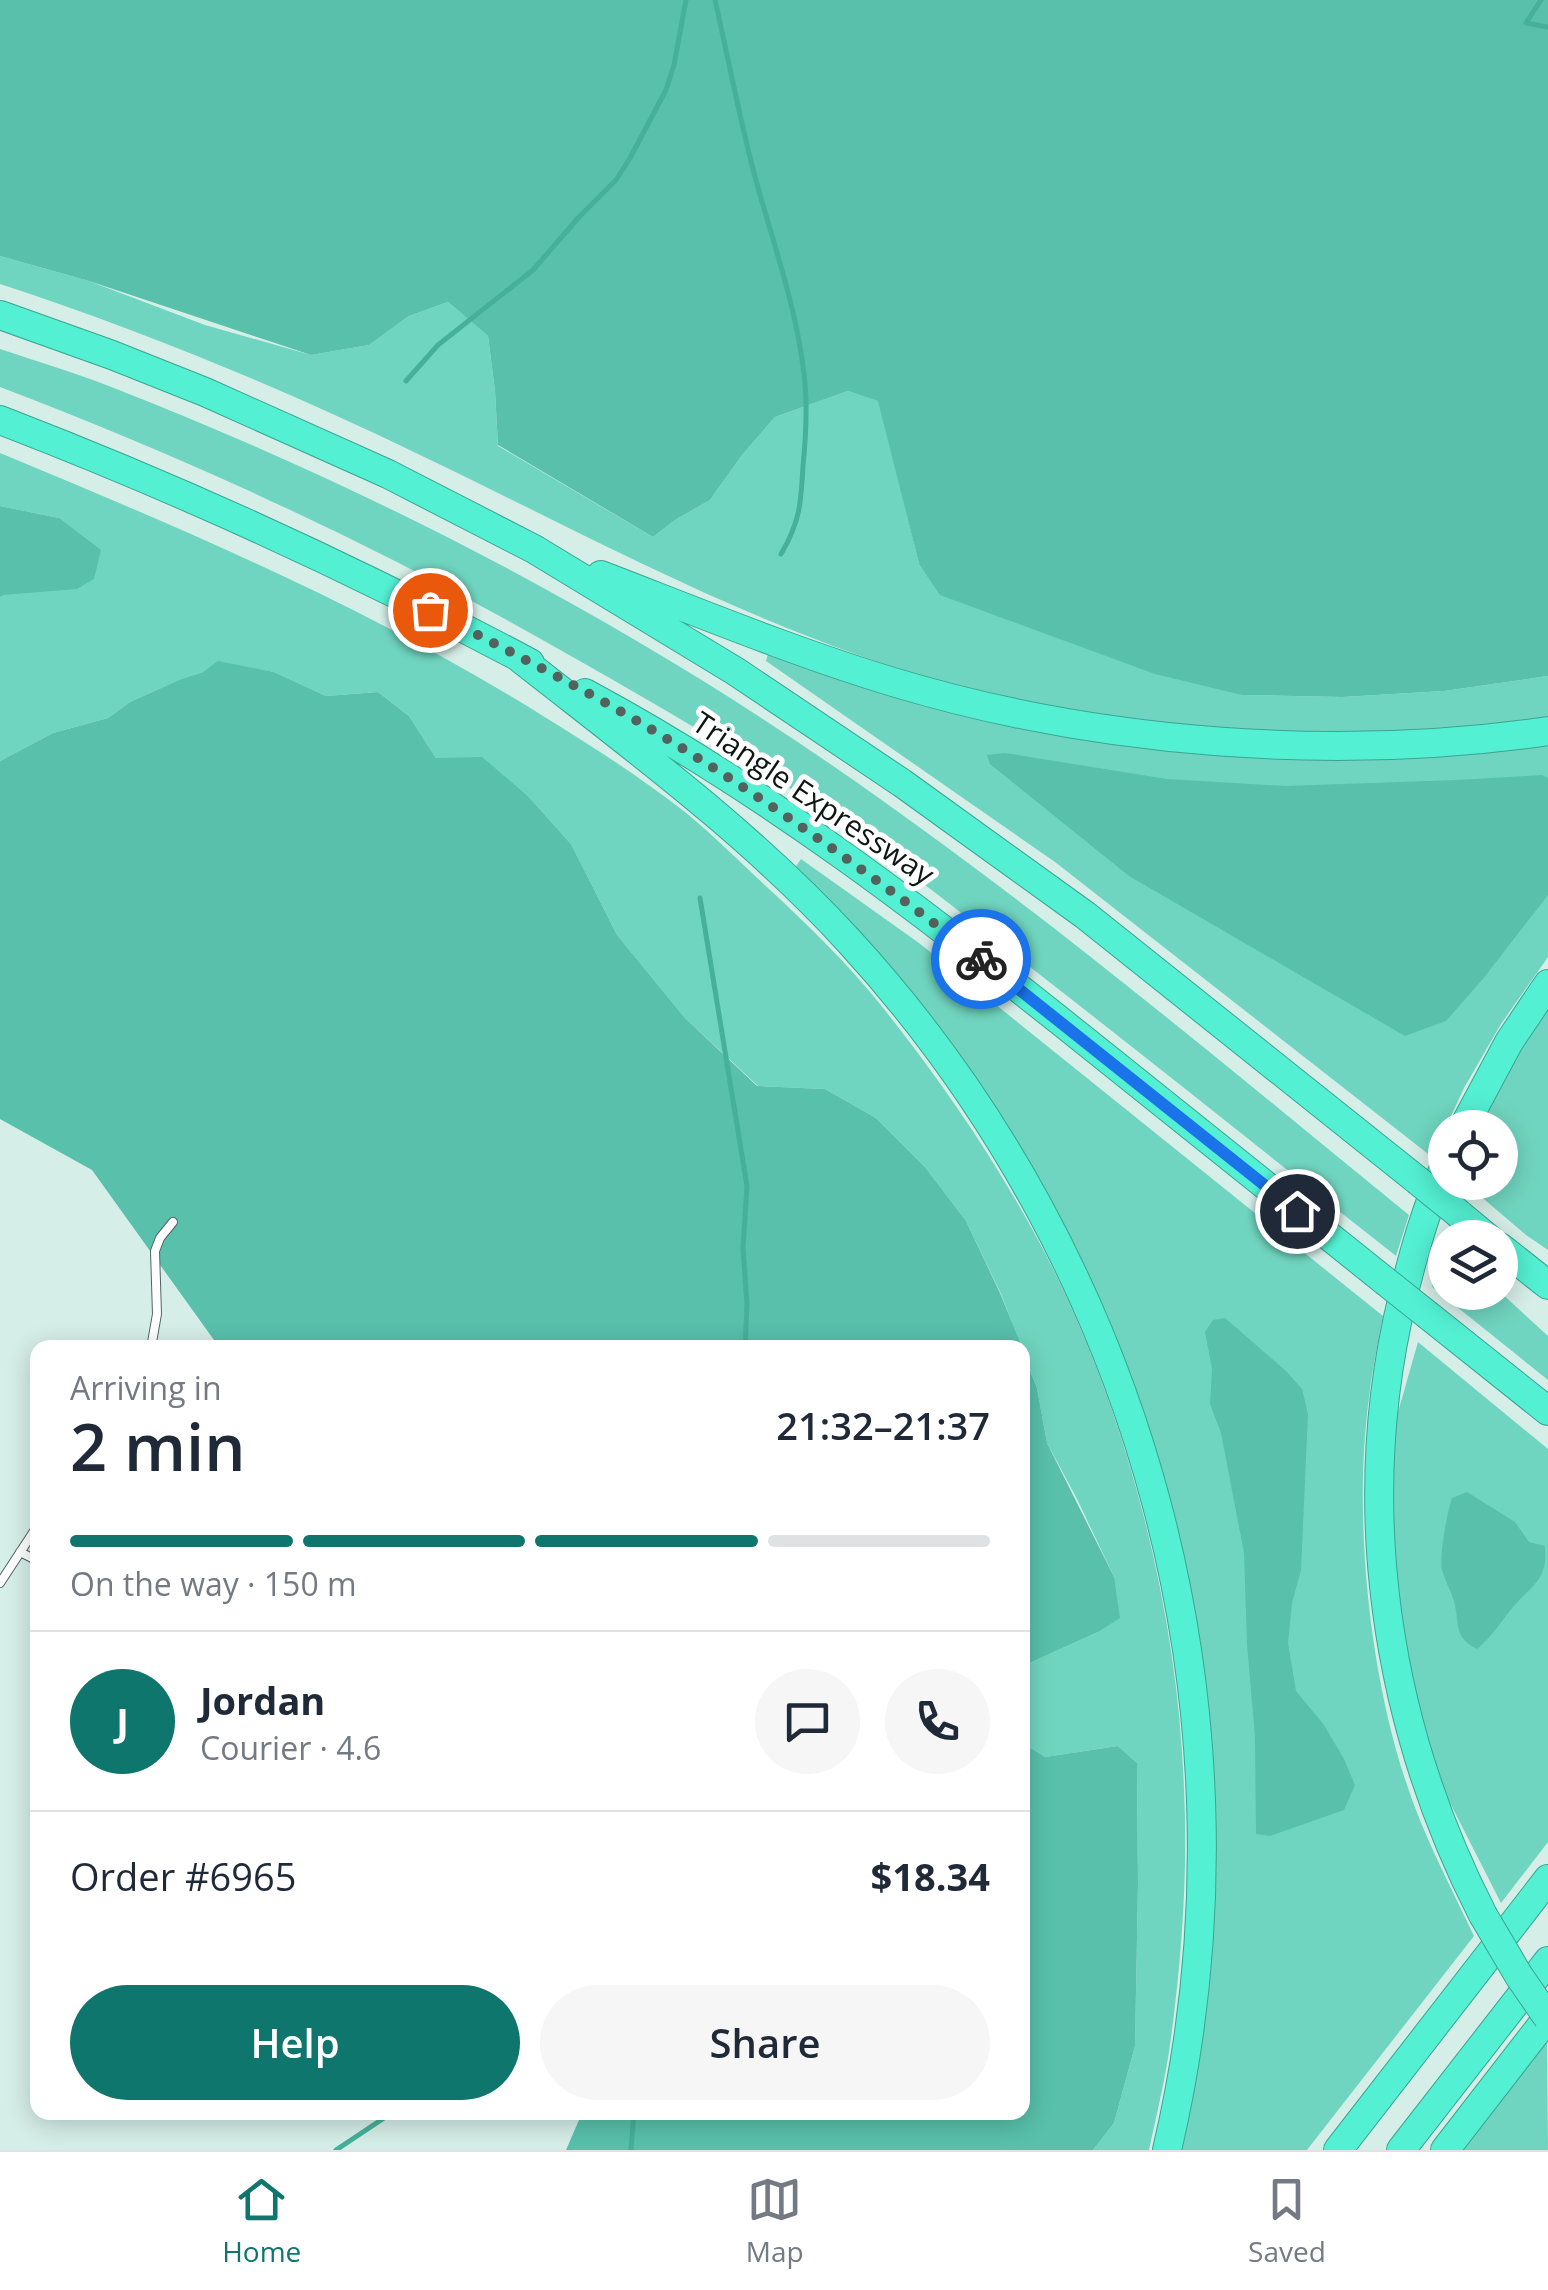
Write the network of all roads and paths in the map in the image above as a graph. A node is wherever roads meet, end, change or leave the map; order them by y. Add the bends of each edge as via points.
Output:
1 (0, 316) edge
2 (0, 420) edge
3 (534, 548) junction
4 (517, 656) junction
5 (1548, 731) edge
6 (1548, 984) edge
7 (1472, 1110) edge
8 (1432, 1200) edge
9 (1466, 1220) edge
10 (172, 1222) dead end
11 (1518, 1261) edge
12 (1548, 1285) edge
13 (152, 1340) edge
14 (1548, 1411) edge
15 (30, 1537) edge
16 (20, 1552) junction
17 (30, 1557) edge
18 (0, 1583) edge
19 (1548, 1879) edge
20 (1548, 1960) edge
21 (1548, 2017) edge
22 (1168, 2150) edge
23 (1338, 2150) edge
24 (1402, 2150) edge
25 (1445, 2150) edge

1 - 3 highway, Triangle Expressway via 297,432
2 - 4 highway, Triangle Expressway via 254,526
3 - 5 highway via 834,663 1036,716 1285,744 1432,743
3 - 9 highway, Triangle Expressway, bridge via 902,783 1085,915
4 - 14 highway, Triangle Expressway, bridge via 641,723 848,859
4 - 22 highway via 736,831 850,942 970,1092 1083,1294 1119,1380 1158,1507 1179,1598 1198,1736 1200,1926
6 - 7 highway
8 - 21 highway, bridge via 1396,1324 1381,1428 1379,1533 1389,1634 1411,1736 1445,1835 1483,1915
10 - 13 lane via 155,1252
11 - 12 highway
15 - 16 lane
16 - 17 lane
16 - 18 lane
19 - 23 highway
20 - 24 highway
21 - 25 highway

